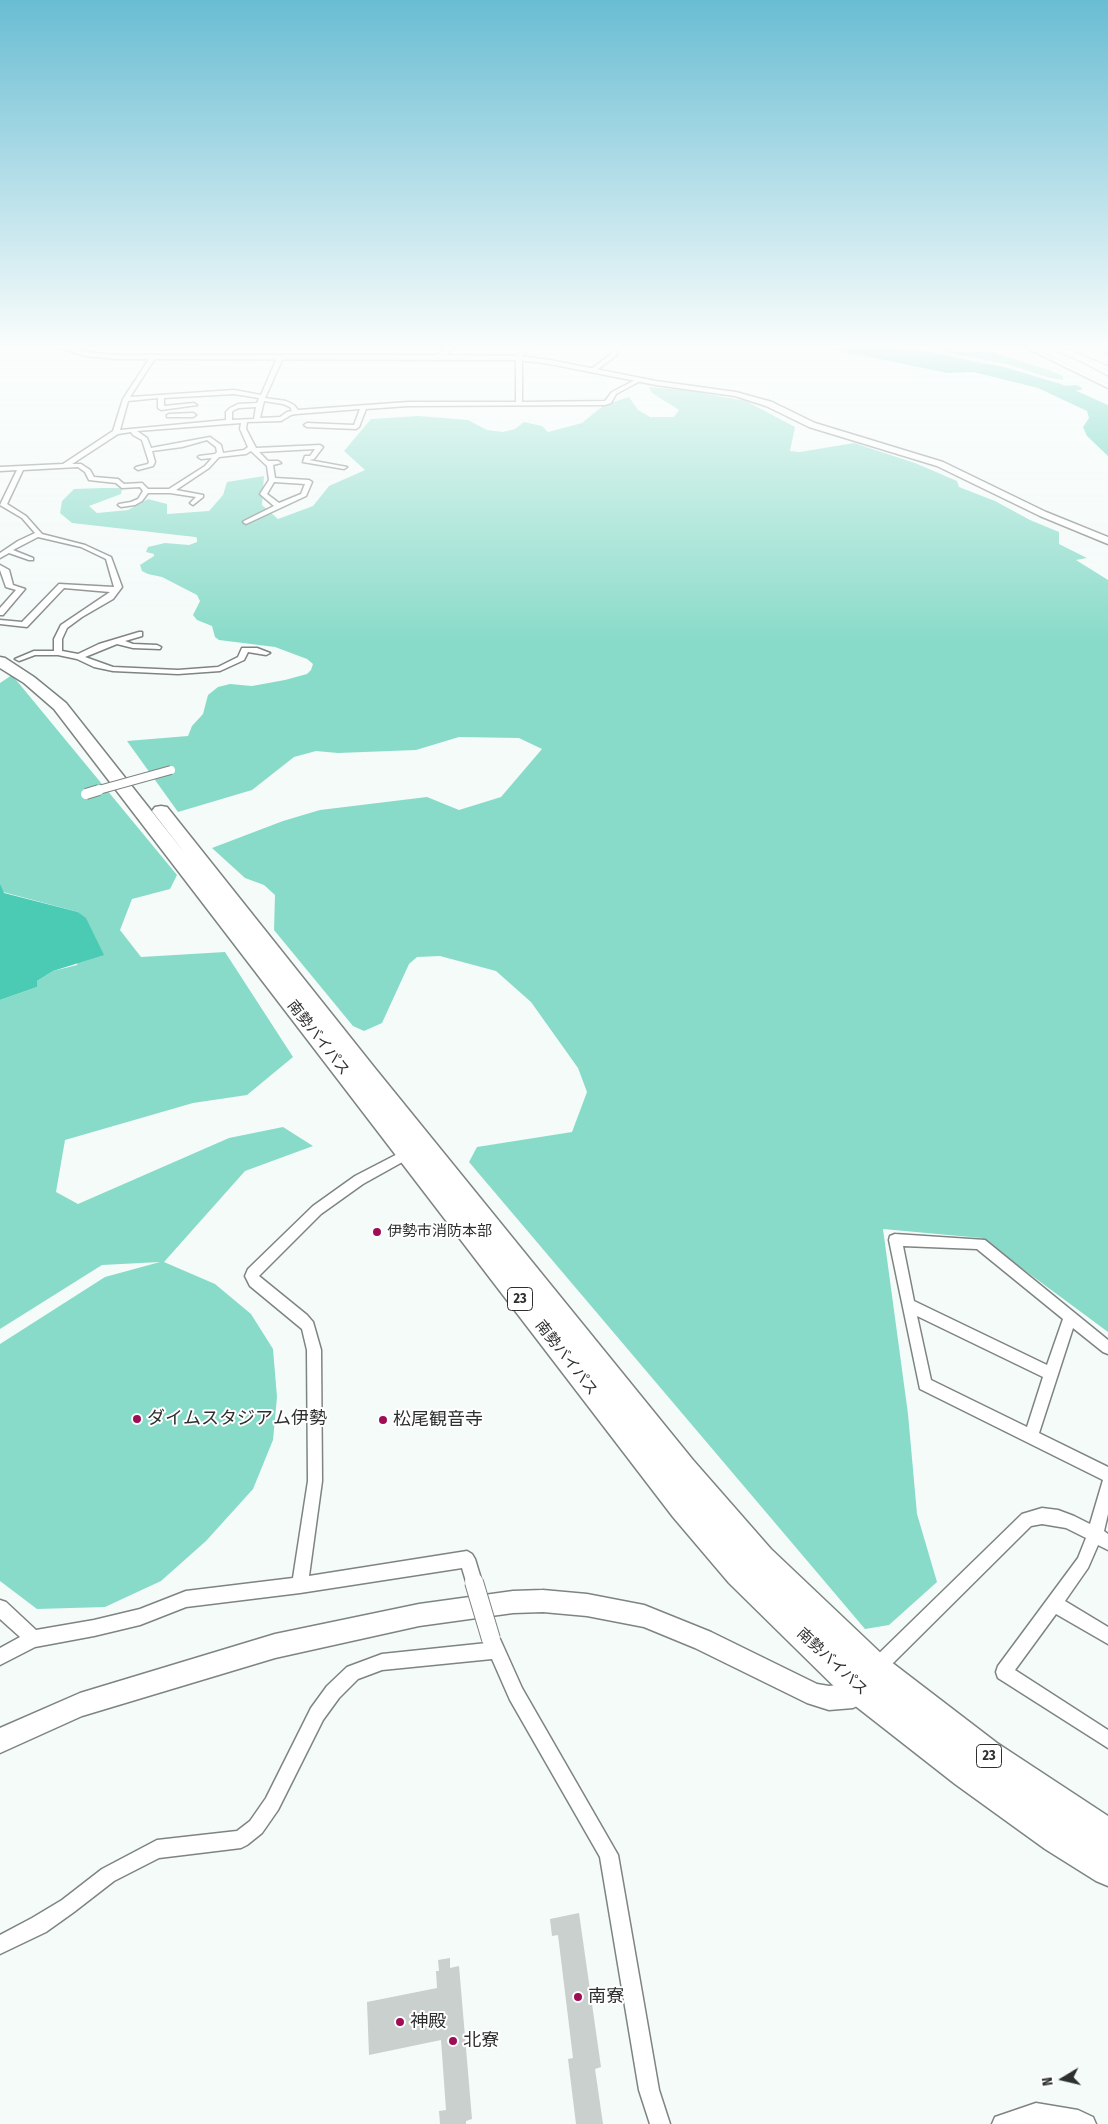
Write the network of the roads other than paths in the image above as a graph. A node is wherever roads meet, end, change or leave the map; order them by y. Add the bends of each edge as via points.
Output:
1 (99, 443) edge
2 (146, 443) edge
3 (189, 443) edge
4 (215, 443) edge
5 (250, 443) edge
6 (875, 443) edge
7 (219, 446) junction
8 (253, 449) junction
9 (148, 450) junction
10 (216, 456) junction
11 (201, 457) dead end
12 (266, 463) junction
13 (278, 464) dead end
14 (64, 466) junction
15 (344, 467) dead end
16 (21, 468) junction
17 (138, 468) dead end
18 (0, 469) edge
19 (272, 480) junction
20 (146, 491) junction
21 (170, 491) junction
22 (193, 503) dead end
23 (121, 505) dead end
24 (278, 506) junction
25 (246, 522) dead end
26 (39, 534) junction
27 (1108, 540) edge
28 (0, 545) edge
29 (10, 548) junction
30 (0, 556) edge
31 (31, 559) dead end
32 (0, 568) edge
33 (116, 590) junction
34 (0, 612) edge
35 (0, 622) edge
36 (138, 634) dead end
37 (116, 641) junction
38 (157, 647) dead end
39 (58, 653) junction
40 (266, 654) dead end
41 (6, 657) edge
42 (79, 657) junction
43 (171, 770) dead end
44 (86, 794) dead end
45 (416, 1149) junction
46 (909, 1305) junction
47 (1070, 1317) junction
48 (1108, 1348) edge
49 (1052, 1374) junction
50 (1031, 1436) junction
51 (1108, 1475) edge
52 (1108, 1486) edge
53 (1101, 1539) edge
54 (300, 1585) junction
55 (1054, 1604) junction
56 (0, 1608) edge
57 (1108, 1636) edge
58 (33, 1639) junction
59 (494, 1645) junction
60 (0, 1657) edge
61 (867, 1679) junction
62 (1108, 1740) edge
63 (0, 1741) edge
64 (1108, 1836) edge
65 (1108, 1869) edge
66 (0, 1945) edge
67 (660, 2124) edge
68 (1002, 2124) edge
69 (1086, 2124) edge

1 - 14 street
2 - 9 street
3 - 9 street
4 - 7 street
5 - 8 street
6 - 27 main road via 940,464 1043,514
7 - 8 street
7 - 10 street via 220,452
8 - 10 street
8 - 12 street
8 - 15 street via 320,447 306,461
9 - 17 street via 152,462
10 - 11 street
10 - 21 street via 206,467
12 - 13 street
12 - 19 street via 270,465
14 - 16 street
14 - 20 street via 79,465 88,471 91,480 118,481 122,486 142,485
16 - 18 street
16 - 26 street via 4,505 24,517
19 - 24 street via 264,494
19 - 24 street via 309,482 304,495
20 - 21 street
20 - 23 street via 133,504
21 - 22 street via 201,496
24 - 25 street
26 - 29 street
26 - 33 street via 83,546 109,558 118,587
28 - 29 street
29 - 30 street
29 - 31 street
32 - 34 street via 5,570 10,587 21,589
33 - 35 street via 62,586 24,625
33 - 39 street via 64,627 58,639
36 - 37 street
37 - 38 street
37 - 42 street
39 - 41 street
39 - 42 street
40 - 42 street via 244,650 241,658 220,669 178,672 113,669
41 - 45 highway, 南勢バイパス / 23 via 60,706
43 - 44 street, bridge
45 - 54 street via 359,1180 316,1210 253,1272 255,1282 308,1326 314,1350 315,1481
45 - 61 highway, 南勢バイパス / 23 via 683,1507 740,1573
46 - 47 street via 894,1240 980,1244
46 - 49 street
46 - 50 street via 925,1384
47 - 48 street
47 - 49 street
49 - 50 street
50 - 51 street
52 - 53 street
53 - 55 street
53 - 61 street via 1058,1518 1042,1516 1027,1520
54 - 58 street via 186,1599 140,1617
54 - 59 street, bridge via 467,1559
55 - 57 street
55 - 62 street via 1004,1672
56 - 58 street
58 - 60 street
59 - 66 street via 382,1662 353,1673 317,1714 272,1804 256,1827 241,1839 157,1849 108,1875 40,1925
59 - 67 street via 516,1694 609,1855 649,2090
61 - 63 street via 852,1696 829,1698 815,1695 703,1640 644,1616 587,1605 513,1602 419,1615 275,1646 80,1705
61 - 64 highway, 南勢バイパス / 23
61 - 65 highway, 南勢バイパス / 23 via 966,1773 1057,1838
68 - 69 street via 1036,2113

